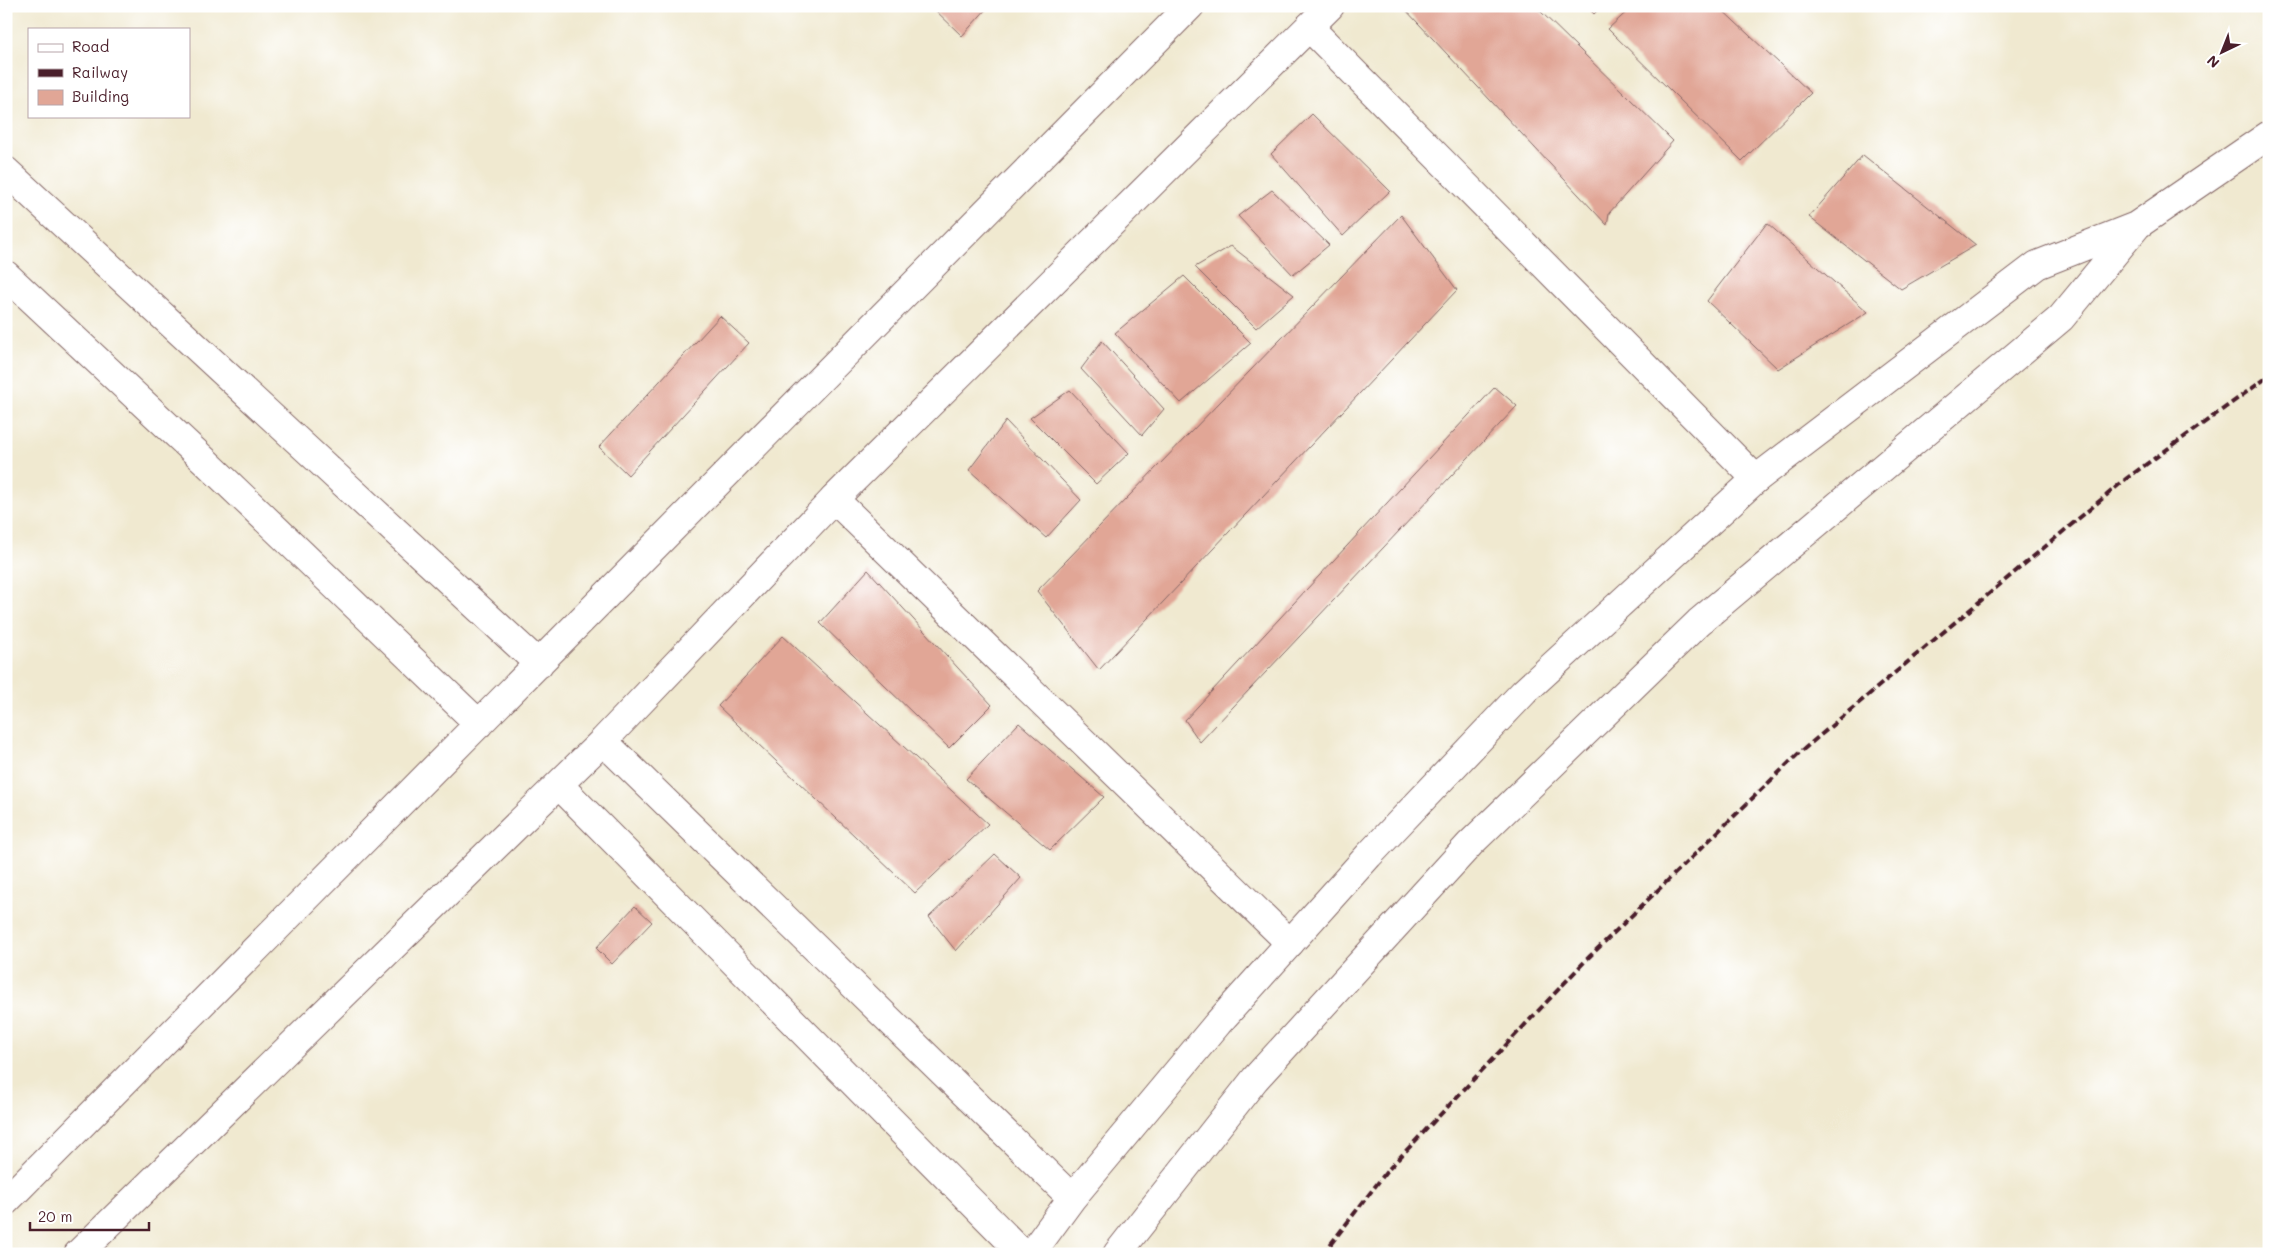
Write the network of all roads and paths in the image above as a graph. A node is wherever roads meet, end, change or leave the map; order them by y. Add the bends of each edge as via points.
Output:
1 (1190, 6) edge
2 (1330, 6) edge
3 (1309, 27) junction
4 (2269, 135) edge
5 (6, 172) edge
6 (2136, 226) junction
7 (6, 275) edge
8 (1756, 479) junction
9 (834, 499) junction
10 (539, 664) junction
11 (479, 724) junction
12 (604, 742) junction
13 (559, 785) junction
14 (1290, 942) junction
15 (1072, 1198) junction
16 (6, 1201) edge
17 (78, 1254) edge
18 (1023, 1254) edge
19 (1031, 1254) edge
20 (1116, 1254) edge

1 - 10 main road
2 - 3 main road
3 - 8 main road
3 - 9 main road
4 - 6 main road
5 - 10 main road
6 - 8 main road via 2036,265
6 - 20 main road via 2061,318 1699,622 1470,844 1256,1079
7 - 11 main road
8 - 14 main road via 1524,692 1368,855
9 - 12 main road
9 - 14 main road
10 - 11 main road
11 - 16 main road
12 - 13 main road
12 - 15 main road
13 - 17 main road
13 - 18 main road
14 - 15 main road
15 - 19 main road

